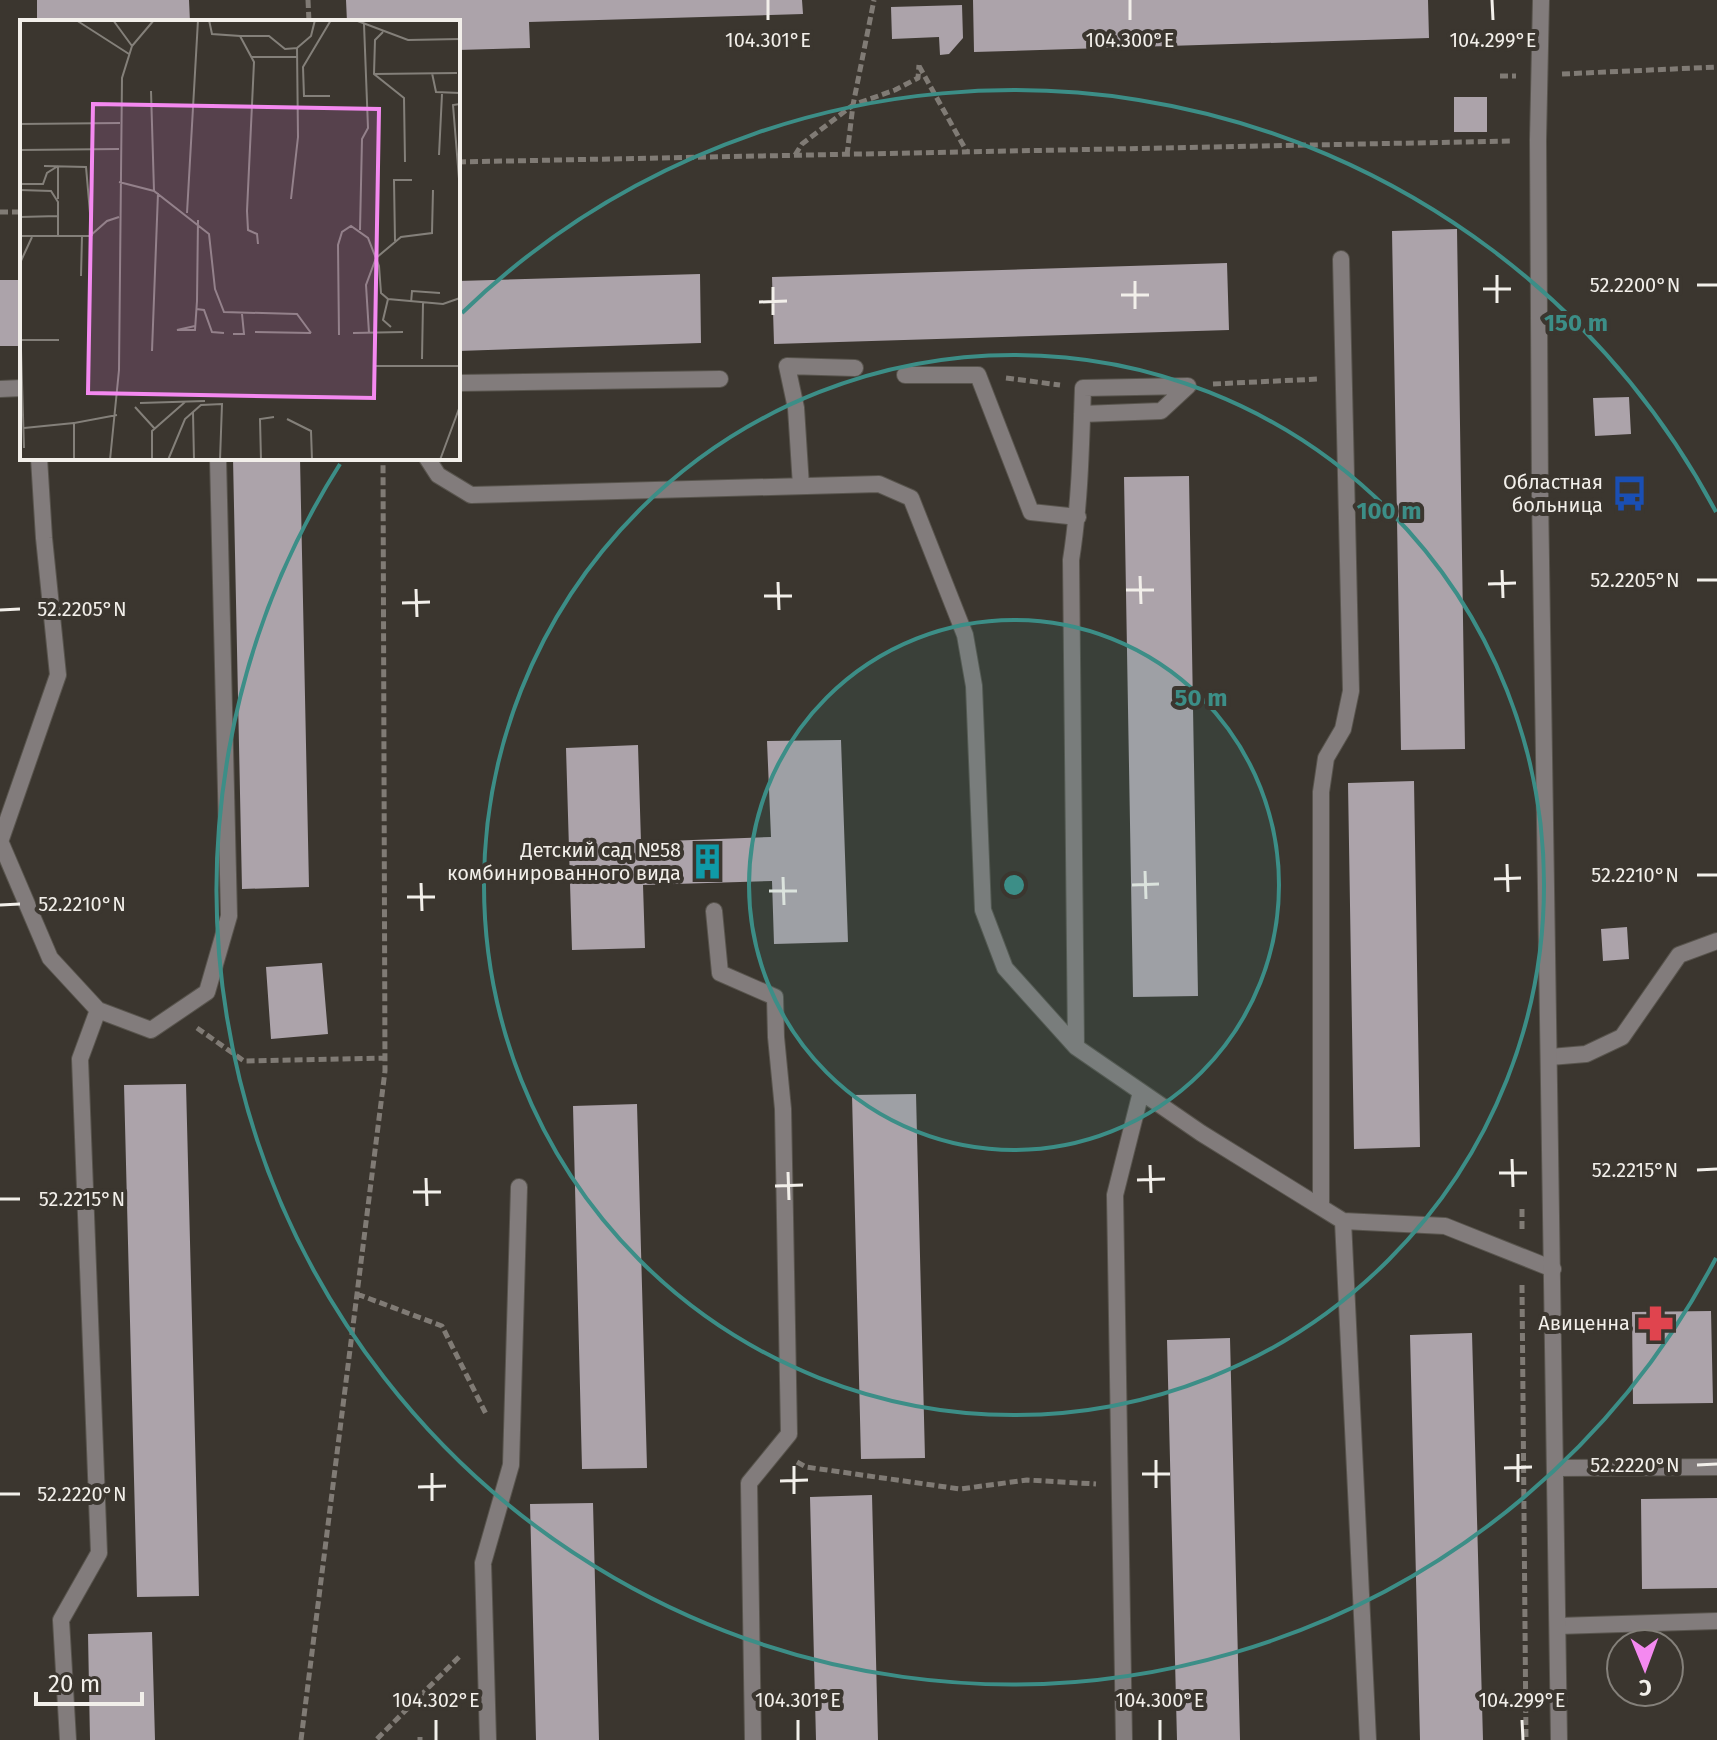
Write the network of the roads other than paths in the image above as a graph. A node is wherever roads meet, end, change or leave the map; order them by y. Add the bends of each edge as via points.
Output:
1 (1541, 0) edge
2 (1341, 259) dead end
3 (855, 368) dead end
4 (905, 375) dead end
5 (720, 379) dead end
6 (460, 383) edge
7 (20, 388) edge
8 (0, 389) edge
9 (1082, 414) junction
10 (39, 460) edge
11 (218, 460) edge
12 (428, 460) edge
13 (801, 486) junction
14 (1078, 517) junction
15 (0, 842) edge
16 (714, 911) dead end
17 (1715, 948) edge
18 (98, 1010) junction
19 (1076, 1047) junction
20 (1550, 1057) junction
21 (1141, 1092) junction
22 (519, 1187) dead end
23 (1321, 1207) junction
24 (1343, 1221) junction
25 (1553, 1269) junction
26 (1717, 1467) edge
27 (1556, 1468) junction
28 (1717, 1621) edge
29 (1558, 1626) junction
30 (68, 1740) edge
31 (488, 1740) edge
32 (753, 1740) edge
33 (1124, 1740) edge
34 (1368, 1740) edge
35 (1559, 1740) edge

1 - 20 street via 1540,511
2 - 23 street via 1351,691 1343,729 1326,758 1321,792
3 - 13 street via 787,366 796,408
4 - 14 street via 978,375 1031,512
5 - 6 street
7 - 8 street
9 - 9 street via 1083,388 1188,386 1161,411
9 - 14 street
10 - 15 street via 58,675
11 - 18 street via 229,916 207,992 151,1030
12 - 13 street via 438,475 471,495
13 - 19 street via 879,484 911,498 965,635 974,686 983,910 1005,968
14 - 19 street via 1071,560
15 - 18 street via 50,958
16 - 32 street via 720,973 775,997 783,1109 789,1434 749,1483
17 - 20 street via 1679,955 1622,1037 1586,1054
18 - 30 street via 80,1059 99,1553 61,1620
19 - 21 street
20 - 25 street
21 - 23 street
21 - 33 street via 1115,1195
22 - 31 street via 511,1465 483,1563
23 - 24 street
24 - 25 street via 1445,1226
24 - 34 street
25 - 27 street
26 - 27 street
27 - 29 street
28 - 29 street
29 - 35 street

